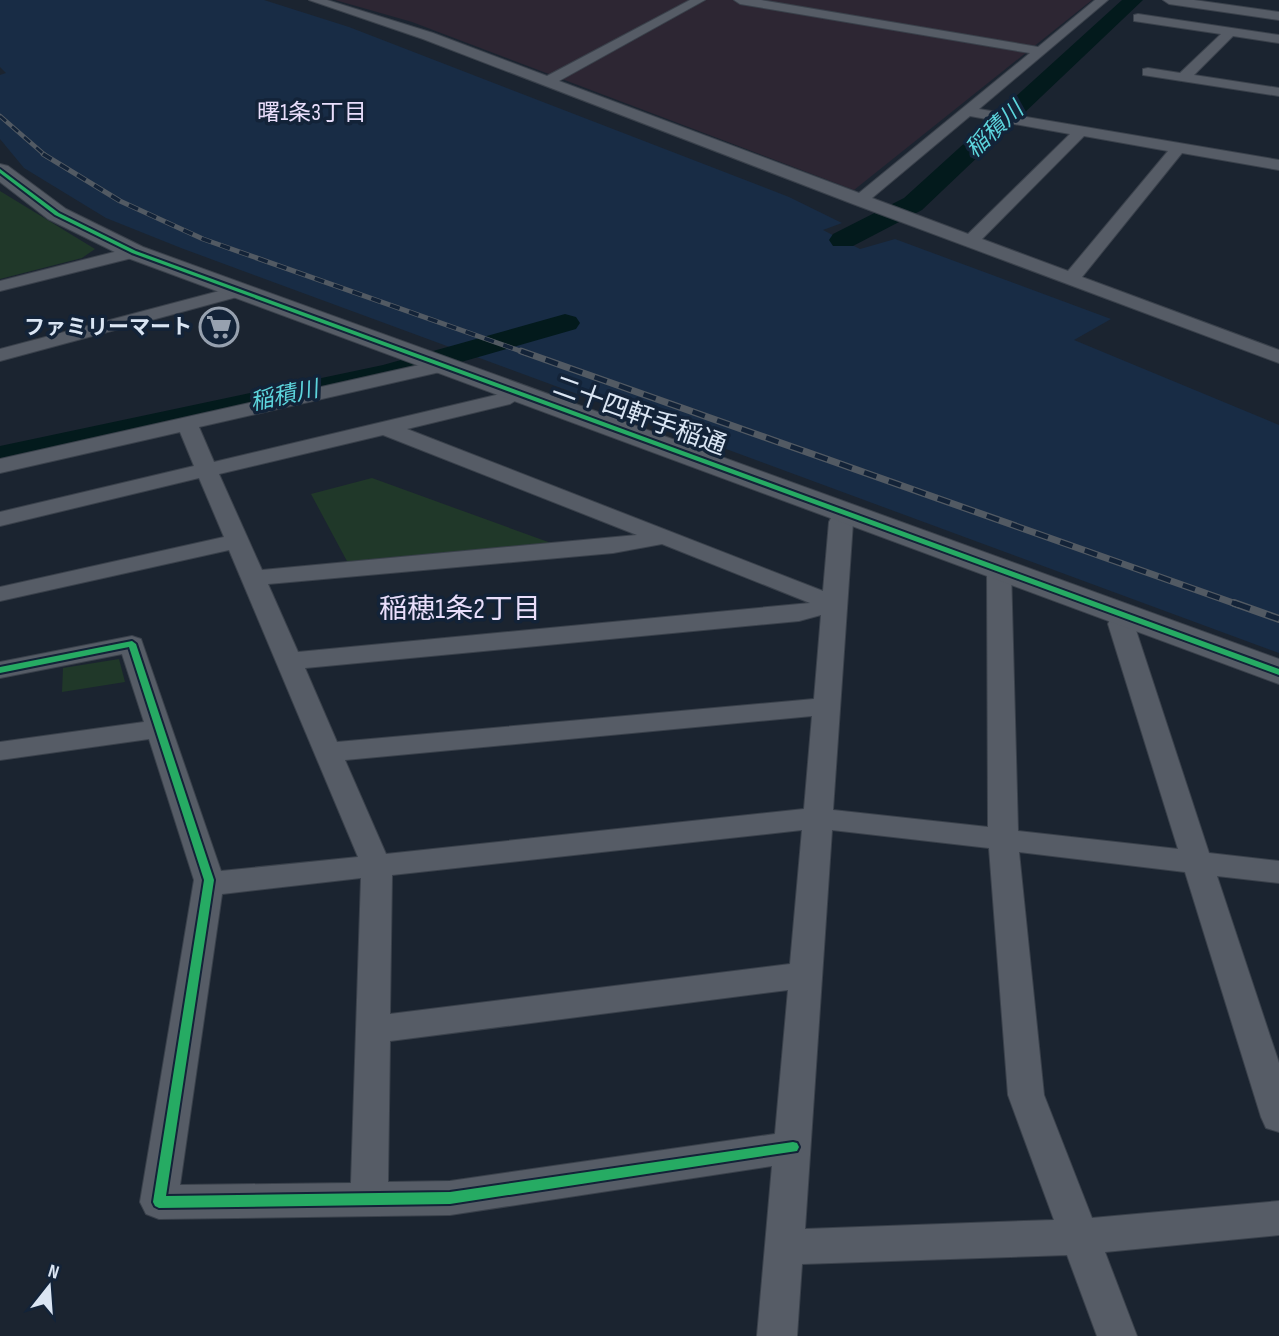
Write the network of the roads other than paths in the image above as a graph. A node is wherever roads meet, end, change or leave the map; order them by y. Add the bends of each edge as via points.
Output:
1 (315, 0) edge
2 (699, 0) edge
3 (740, 0) edge
4 (1102, 0) edge
5 (1168, 0) edge
6 (1148, 9) dead end
7 (1279, 16) edge
8 (1230, 32) junction
9 (1279, 39) edge
10 (1041, 51) junction
11 (1148, 72) dead end
12 (1184, 77) junction
13 (548, 81) junction
14 (1279, 92) edge
15 (969, 112) junction
16 (990, 115) joint
17 (1081, 131) junction
18 (1178, 148) junction
19 (1279, 149) edge
20 (1274, 164) edge
21 (0, 171) edge
22 (859, 201) junction
23 (970, 241) junction
24 (134, 252) junction
25 (1071, 279) junction
26 (0, 286) edge
27 (242, 290) junction
28 (0, 355) edge
29 (1279, 357) edge
30 (442, 364) junction
31 (518, 393) junction
32 (187, 424) junction
33 (385, 428) junction
34 (0, 466) edge
35 (206, 470) junction
36 (845, 511) junction
37 (0, 519) edge
38 (664, 537) junction
39 (237, 541) junction
40 (999, 569) junction
41 (253, 578) junction
42 (0, 594) edge
43 (835, 604) junction
44 (1124, 614) junction
45 (289, 661) junction
46 (0, 670) edge
47 (1279, 672) edge
48 (827, 706) junction
49 (160, 729) junction
50 (0, 751) edge
51 (328, 752) junction
52 (818, 818) junction
53 (1003, 839) junction
54 (1197, 862) junction
55 (377, 867) junction
56 (1279, 872) edge
57 (208, 884) junction
58 (805, 975) junction
59 (373, 1030) junction
60 (1279, 1117) edge
61 (793, 1147) junction
62 (369, 1200) junction
63 (1279, 1218) edge
64 (1078, 1237) junction
65 (785, 1247) junction
66 (777, 1336) edge
67 (1117, 1336) edge

1 - 13 street via 389,22
2 - 13 street
3 - 10 street
4 - 10 street
5 - 7 street
6 - 8 street via 1138,18
8 - 9 street
8 - 12 street
10 - 15 street
11 - 12 street
12 - 14 street
13 - 22 street
15 - 16 street
15 - 22 street
16 - 17 street
17 - 18 street
17 - 23 street
18 - 20 street
18 - 25 street
19 - 20 street
21 - 24 street, 二十四軒手稲通 via 57,214
22 - 23 street
23 - 25 street
24 - 26 street
24 - 27 street, 二十四軒手稲通
25 - 29 street
27 - 28 street
27 - 30 street, 二十四軒手稲通
30 - 31 street, 二十四軒手稲通
30 - 32 street
31 - 33 street
31 - 36 street, 二十四軒手稲通
32 - 34 street
32 - 35 street
33 - 35 street
33 - 38 street
35 - 37 street
35 - 39 street
36 - 40 street, 二十四軒手稲通
36 - 43 street
38 - 41 street via 613,546
38 - 43 street
39 - 41 street
39 - 42 street
40 - 44 street, 二十四軒手稲通
40 - 53 street
41 - 45 street
43 - 45 street via 799,613
43 - 48 street
44 - 47 street, 二十四軒手稲通
44 - 54 street via 1121,624
45 - 51 street
46 - 49 street via 132,644
48 - 51 street
48 - 52 street
49 - 50 street
49 - 57 street
51 - 55 street
52 - 53 street
52 - 55 street
52 - 58 street
53 - 54 street
53 - 64 street via 1026,1095
54 - 56 street
54 - 60 street
55 - 57 street
55 - 59 street
57 - 62 street via 159,1202
58 - 59 street
58 - 61 street
59 - 62 street
61 - 62 street via 450,1198
61 - 65 street
63 - 64 street
64 - 65 street
64 - 67 street
65 - 66 street

